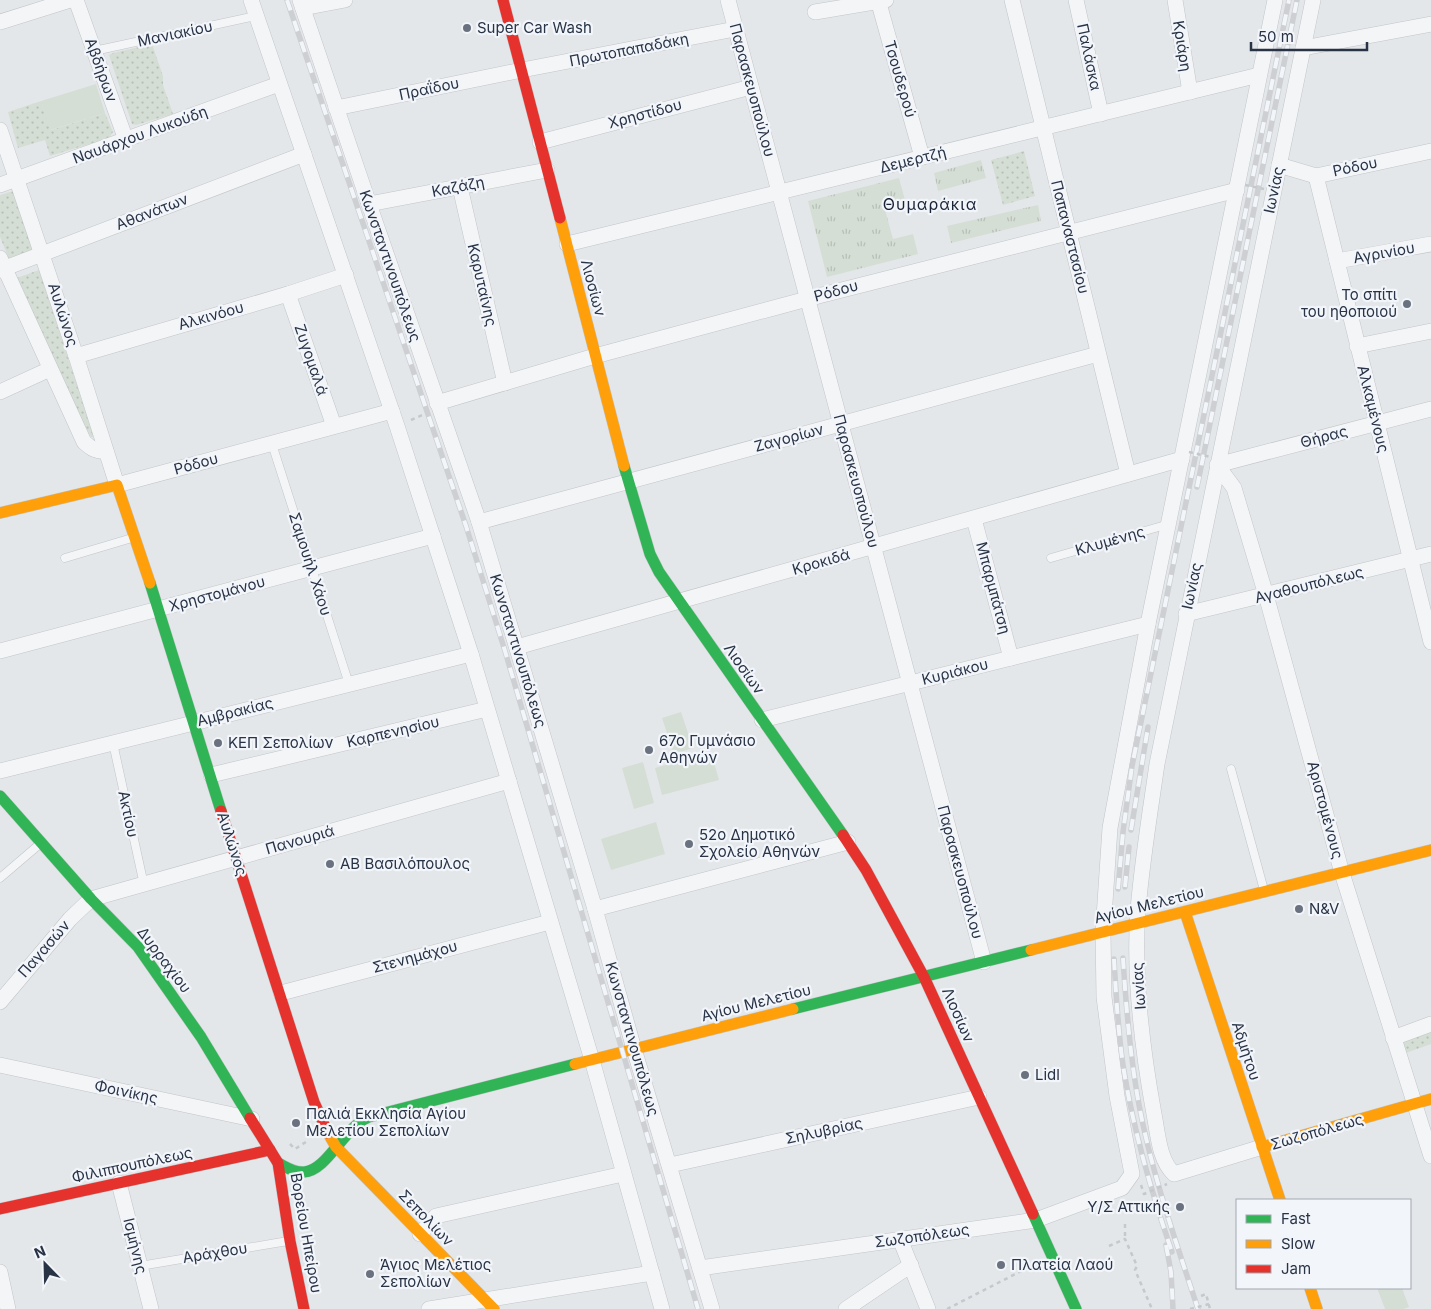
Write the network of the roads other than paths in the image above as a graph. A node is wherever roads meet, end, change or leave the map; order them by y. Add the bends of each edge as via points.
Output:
1 (70, 0) edge
2 (76, 0) edge
3 (251, 0) edge
4 (345, 0) edge
5 (503, 0) edge
6 (728, 0) edge
7 (881, 0) edge
8 (1012, 0) edge
9 (1076, 0) edge
10 (1175, 0) edge
11 (1275, 0) edge
12 (1313, 0) edge
13 (301, 4) edge
14 (815, 12) dead end
15 (256, 16) junction
16 (0, 22) edge
17 (1431, 24) edge
18 (736, 29) junction
19 (1303, 48) junction
20 (94, 51) junction
21 (522, 70) junction
22 (1259, 75) junction
23 (279, 84) junction
24 (751, 87) junction
25 (1190, 92) junction
26 (336, 108) junction
27 (1101, 114) junction
28 (1043, 128) junction
29 (0, 130) edge
30 (126, 140) junction
31 (540, 142) junction
32 (1431, 151) edge
33 (304, 154) junction
34 (922, 157) junction
35 (1280, 165) junction
36 (547, 170) junction
37 (1316, 176) junction
38 (16, 179) junction
39 (0, 185) edge
40 (460, 187) junction
41 (1241, 187) junction
42 (779, 192) junction
43 (368, 204) junction
44 (1069, 233) junction
45 (567, 244) junction
46 (1431, 244) edge
47 (42, 254) junction
48 (1337, 261) junction
49 (2, 266) edge
50 (346, 275) junction
51 (288, 294) junction
52 (807, 299) junction
53 (1431, 331) edge
54 (1357, 346) junction
55 (1098, 354) junction
56 (76, 356) junction
57 (595, 356) junction
58 (50, 369) junction
59 (505, 383) junction
60 (0, 392) edge
61 (435, 407) junction
62 (1431, 409) edge
63 (392, 411) junction
64 (1376, 423) junction
65 (841, 424) junction
66 (334, 426) junction
67 (272, 444) junction
68 (106, 451) junction
69 (1186, 456) junction
70 (1214, 461) junction
71 (1128, 474) junction
72 (628, 481) junction
73 (117, 484) junction
74 (0, 513) edge
75 (974, 519) junction
76 (479, 522) junction
77 (1169, 524) junction
78 (433, 536) junction
79 (136, 537) junction
80 (873, 547) junction
81 (1431, 554) edge
82 (65, 558) dead end
83 (1051, 558) dead end
84 (1410, 559) junction
85 (312, 568) junction
86 (1266, 596) junction
87 (679, 602) junction
88 (159, 609) junction
89 (1186, 614) junction
90 (1148, 624) junction
91 (1431, 642) edge
92 (517, 647) junction
93 (0, 651) edge
94 (470, 654) junction
95 (1011, 658) junction
96 (910, 683) junction
97 (349, 684) junction
98 (487, 709) junction
99 (762, 720) junction
100 (193, 723) junction
101 (113, 743) junction
102 (1232, 769) dead end
103 (0, 771) edge
104 (210, 775) junction
105 (509, 781) junction
106 (0, 796) edge
107 (848, 842) junction
108 (41, 844) junction
109 (1431, 850) edge
110 (237, 858) junction
111 (1342, 873) junction
112 (0, 878) edge
113 (144, 884) junction
114 (1264, 892) junction
115 (92, 899) junction
116 (595, 909) junction
117 (1185, 912) junction
118 (550, 922) junction
119 (1137, 924) junction
120 (1103, 932) junction
121 (984, 962) junction
122 (924, 977) junction
123 (280, 993) junction
124 (2, 995) edge
125 (1431, 1024) edge
126 (1393, 1038) junction
127 (634, 1049) junction
128 (592, 1060) junction
129 (0, 1065) edge
130 (979, 1097) junction
131 (1431, 1100) edge
132 (1414, 1104) junction
133 (252, 1119) junction
134 (336, 1147) junction
135 (1262, 1147) junction
136 (270, 1150) junction
137 (1431, 1156) edge
138 (278, 1163) junction
139 (670, 1165) junction
140 (623, 1174) junction
141 (1171, 1179) joint
142 (119, 1183) junction
143 (1280, 1199) edge
144 (0, 1209) edge
145 (1036, 1220) junction
146 (420, 1234) junction
147 (900, 1239) junction
148 (290, 1241) junction
149 (911, 1265) junction
150 (140, 1266) junction
151 (700, 1268) junction
152 (0, 1272) edge
153 (652, 1273) junction
154 (1310, 1289) edge
155 (490, 1304) edge
156 (465, 1307) edge
157 (8, 1309) edge
158 (150, 1309) edge
159 (304, 1309) edge
160 (429, 1309) edge
161 (662, 1309) edge
162 (712, 1309) edge
163 (846, 1309) edge
164 (928, 1309) edge
165 (1076, 1309) edge
166 (1317, 1309) edge

1 - 16 street
2 - 20 street, Αβδήρων
3 - 15 street
4 - 13 street
5 - 21 main road, Λιοσίων
6 - 18 street, Παρασκευοπούλου
7 - 14 street
7 - 34 street, Τσουδερού
8 - 28 street, Παπαναστασίου
9 - 27 street, Παλάσκα
10 - 25 street, Κριάρη
11 - 22 street
12 - 19 street, Ιωνίας
13 - 26 street, Κωνσταντινουπόλεως
15 - 20 lane, Μανιακίου
15 - 23 street
17 - 19 street
18 - 21 street, Πρωτοπαπαδάκη
18 - 24 street, Παρασκευοπούλου
19 - 35 street, Ιωνίας
20 - 30 street, Αβδήρων
21 - 26 street, Πραΐδου
21 - 31 main road, Λιοσίων
22 - 25 street, Δεμερτζή
22 - 41 street
23 - 30 street, Ναυάρχου Λυκούδη
23 - 33 street
24 - 31 street, Χρηστίδου
24 - 42 street, Παρασκευοπούλου
25 - 27 street, Δεμερτζή
26 - 43 street, Κωνσταντινουπόλεως
27 - 28 street, Δεμερτζή
28 - 34 street, Δεμερτζή
28 - 44 street, Παπαναστασίου
29 - 38 street, Αυλώνος
30 - 38 street, Ναυάρχου Λυκούδη
31 - 36 main road, Λιοσίων
32 - 37 street, Ρόδου
33 - 47 street, Αθανάτων
33 - 50 street
34 - 42 street, Δεμερτζή
35 - 37 street, Ρόδου
35 - 70 street, Ιωνίας
36 - 40 street, Καζάζη
36 - 45 main road, Λιοσίων
37 - 48 street, Αλκαμένους
38 - 39 street, Ναυάρχου Λυκούδη
38 - 47 street, Αυλώνος
40 - 43 street, Καζάζη
40 - 59 street, Καρυταίνης
41 - 44 street, Ρόδου
41 - 69 street
42 - 45 street, Δεμερτζή
42 - 52 street, Παρασκευοπούλου
43 - 61 street, Κωνσταντινουπόλεως
44 - 52 street, Ρόδου
44 - 55 street, Παπαναστασίου
45 - 57 main road, Λιοσίων
46 - 48 street, Αγρινίου
47 - 49 street, Αθανάτων
47 - 56 street, Αυλώνος
48 - 54 street, Αλκαμένους
49 - 58 street, Αυλώνος
50 - 51 street, Αλκινόου
50 - 63 street
51 - 56 street, Αλκινόου
51 - 66 street, Ζυγομαλά
52 - 57 street, Ρόδου
52 - 65 street, Παρασκευοπούλου
53 - 54 street
54 - 64 street, Αλκαμένους
55 - 65 street, Ζαγορίων
55 - 71 street, Παπαναστασίου
56 - 68 street, Αυλώνος
57 - 59 street, Ρόδου
57 - 72 main road, Λιοσίων
58 - 60 street
58 - 68 street, Αυλώνος via 84,442 98,452
59 - 61 street, Ρόδου
61 - 76 street, Κωνσταντινουπόλεως
62 - 64 street, Θήρας
63 - 66 street, Ρόδου
63 - 78 street
64 - 70 street, Θήρας
64 - 84 street, Αλκαμένους
65 - 72 street, Ζαγορίων
65 - 80 street, Παρασκευοπούλου
66 - 67 street, Ρόδου
67 - 73 street, Ρόδου
67 - 85 lane, Σαμουήλ Χάου
68 - 73 street, Αυλώνος
69 - 71 street, Κροκιδά
69 - 77 street
70 - 86 street, Αριστομένους via 1234,488
70 - 89 street, Ιωνίας
71 - 75 street, Κροκιδά
72 - 76 street, Ζαγορίων
72 - 87 main road, Λιοσίων via 650,554
73 - 74 main road, Ρόδου
73 - 79 main road, Αυλώνος
75 - 80 street, Κροκιδά
75 - 95 street, Μπαρμπάτση
76 - 92 street, Κωνσταντινουπόλεως
77 - 83 lane, Κλυμένης
77 - 90 street
78 - 85 street, Χρηστομάνου
78 - 94 street
79 - 82 lane
79 - 88 main road, Αυλώνος
80 - 87 street, Κροκιδά
80 - 96 street, Παρασκευοπούλου
81 - 84 street, Αγαθουπόλεως
84 - 86 street, Αγαθουπόλεως
84 - 91 street, Αλκαμένους
85 - 88 street, Χρηστομάνου
85 - 97 lane, Σαμουήλ Χάου
86 - 89 street, Αγαθουπόλεως
86 - 111 street, Αριστομένους
87 - 92 street, Κροκιδά
87 - 99 main road, Λιοσίων
88 - 93 street, Χρηστομάνου
88 - 100 main road, Αυλώνος
89 - 119 street, Ιωνίας via 1157,764
90 - 95 street, Κυριάκου
90 - 120 street via 1110,828
92 - 116 street, Κωνσταντινουπόλεως
94 - 97 street, Αμβρακίας
94 - 98 street
95 - 96 street, Κυριάκου
96 - 99 street, Κυριάκου
96 - 121 street, Παρασκευοπούλου
97 - 100 street, Αμβρακίας
98 - 104 street, Καρπενησίου
98 - 105 street
99 - 107 main road, Λιοσίων
100 - 101 street, Αμβρακίας
100 - 104 main road, Αυλώνος
101 - 103 street, Αμβρακίας
101 - 113 lane, Ακτίου
102 - 114 lane
104 - 110 main road, Αυλώνος
105 - 110 street, Πανουριά
105 - 118 street
106 - 108 main road, Δυρραχίου
107 - 116 street
107 - 122 main road, Λιοσίων
108 - 112 lane
108 - 115 main road, Δυρραχίου
109 - 111 main road, Αγίου Μελετίου
110 - 113 street, Πανουριά
110 - 123 main road, Αυλώνος
111 - 114 main road, Αγίου Μελετίου
111 - 126 street, Αριστομένους
113 - 115 street, Πανουριά
114 - 117 main road, Αγίου Μελετίου
115 - 124 street, Παγασών
115 - 133 main road, Δυρραχίου via 138,947 201,1037
116 - 127 street, Κωνσταντινουπόλεως
117 - 119 main road, Αγίου Μελετίου
117 - 135 main road, Αδμήτου
118 - 123 street, Στενημάχου
118 - 128 street
119 - 120 main road, Αγίου Μελετίου
119 - 141 street, Ιωνίας via 1137,968 1151,1098
120 - 121 main road, Αγίου Μελετίου
120 - 145 street, Σωζοπόλεως via 1104,997 1117,1096 1136,1179 1122,1188
121 - 122 main road, Αγίου Μελετίου
122 - 127 main road, Αγίου Μελετίου
122 - 130 main road, Λιοσίων
123 - 134 main road, Αυλώνος via 314,1102
125 - 126 street
126 - 132 street, Αριστομένους
127 - 128 main road, Αγίου Μελετίου
127 - 139 street, Κωνσταντινουπόλεως
128 - 134 main road, Αγίου Μελετίου via 371,1116 355,1125
128 - 140 street
129 - 133 street, Φοινίκης
130 - 139 street, Σηλυβρίας
130 - 145 main road, Λιοσίων
131 - 132 main road, Σωζοπόλεως
132 - 135 main road, Σωζοπόλεως
132 - 137 street, Αριστομένους
133 - 136 main road, Δυρραχίου
134 - 138 main road, Αγίου Μελετίου via 323,1164 312,1170 294,1171
134 - 146 main road, Σεπολίων
135 - 141 street, Σωζοπόλεως
135 - 143 main road, Αδμήτου
136 - 138 main road, Δυρραχίου
136 - 142 main road, Φιλιππουπόλεως
138 - 148 main road, Βορείου Ηπείρου
139 - 151 street, Κωνσταντινουπόλεως
140 - 146 street via 436,1216
140 - 153 street
142 - 144 main road, Φιλιππουπόλεως
142 - 150 street, Ισμήνης
145 - 147 street, Σωζοπόλεως
145 - 165 main road, Λιοσίων
146 - 155 main road, Σεπολίων
147 - 149 street
147 - 151 street, Σωζοπόλεως
148 - 150 lane, Αράχθου
148 - 159 main road, Βορείου Ηπείρου
149 - 163 street
149 - 164 street
150 - 158 street, Ισμήνης
151 - 162 street, Κωνσταντινουπόλεως
152 - 157 street
153 - 155 street
153 - 161 street
154 - 166 main road
155 - 156 street
156 - 160 street

